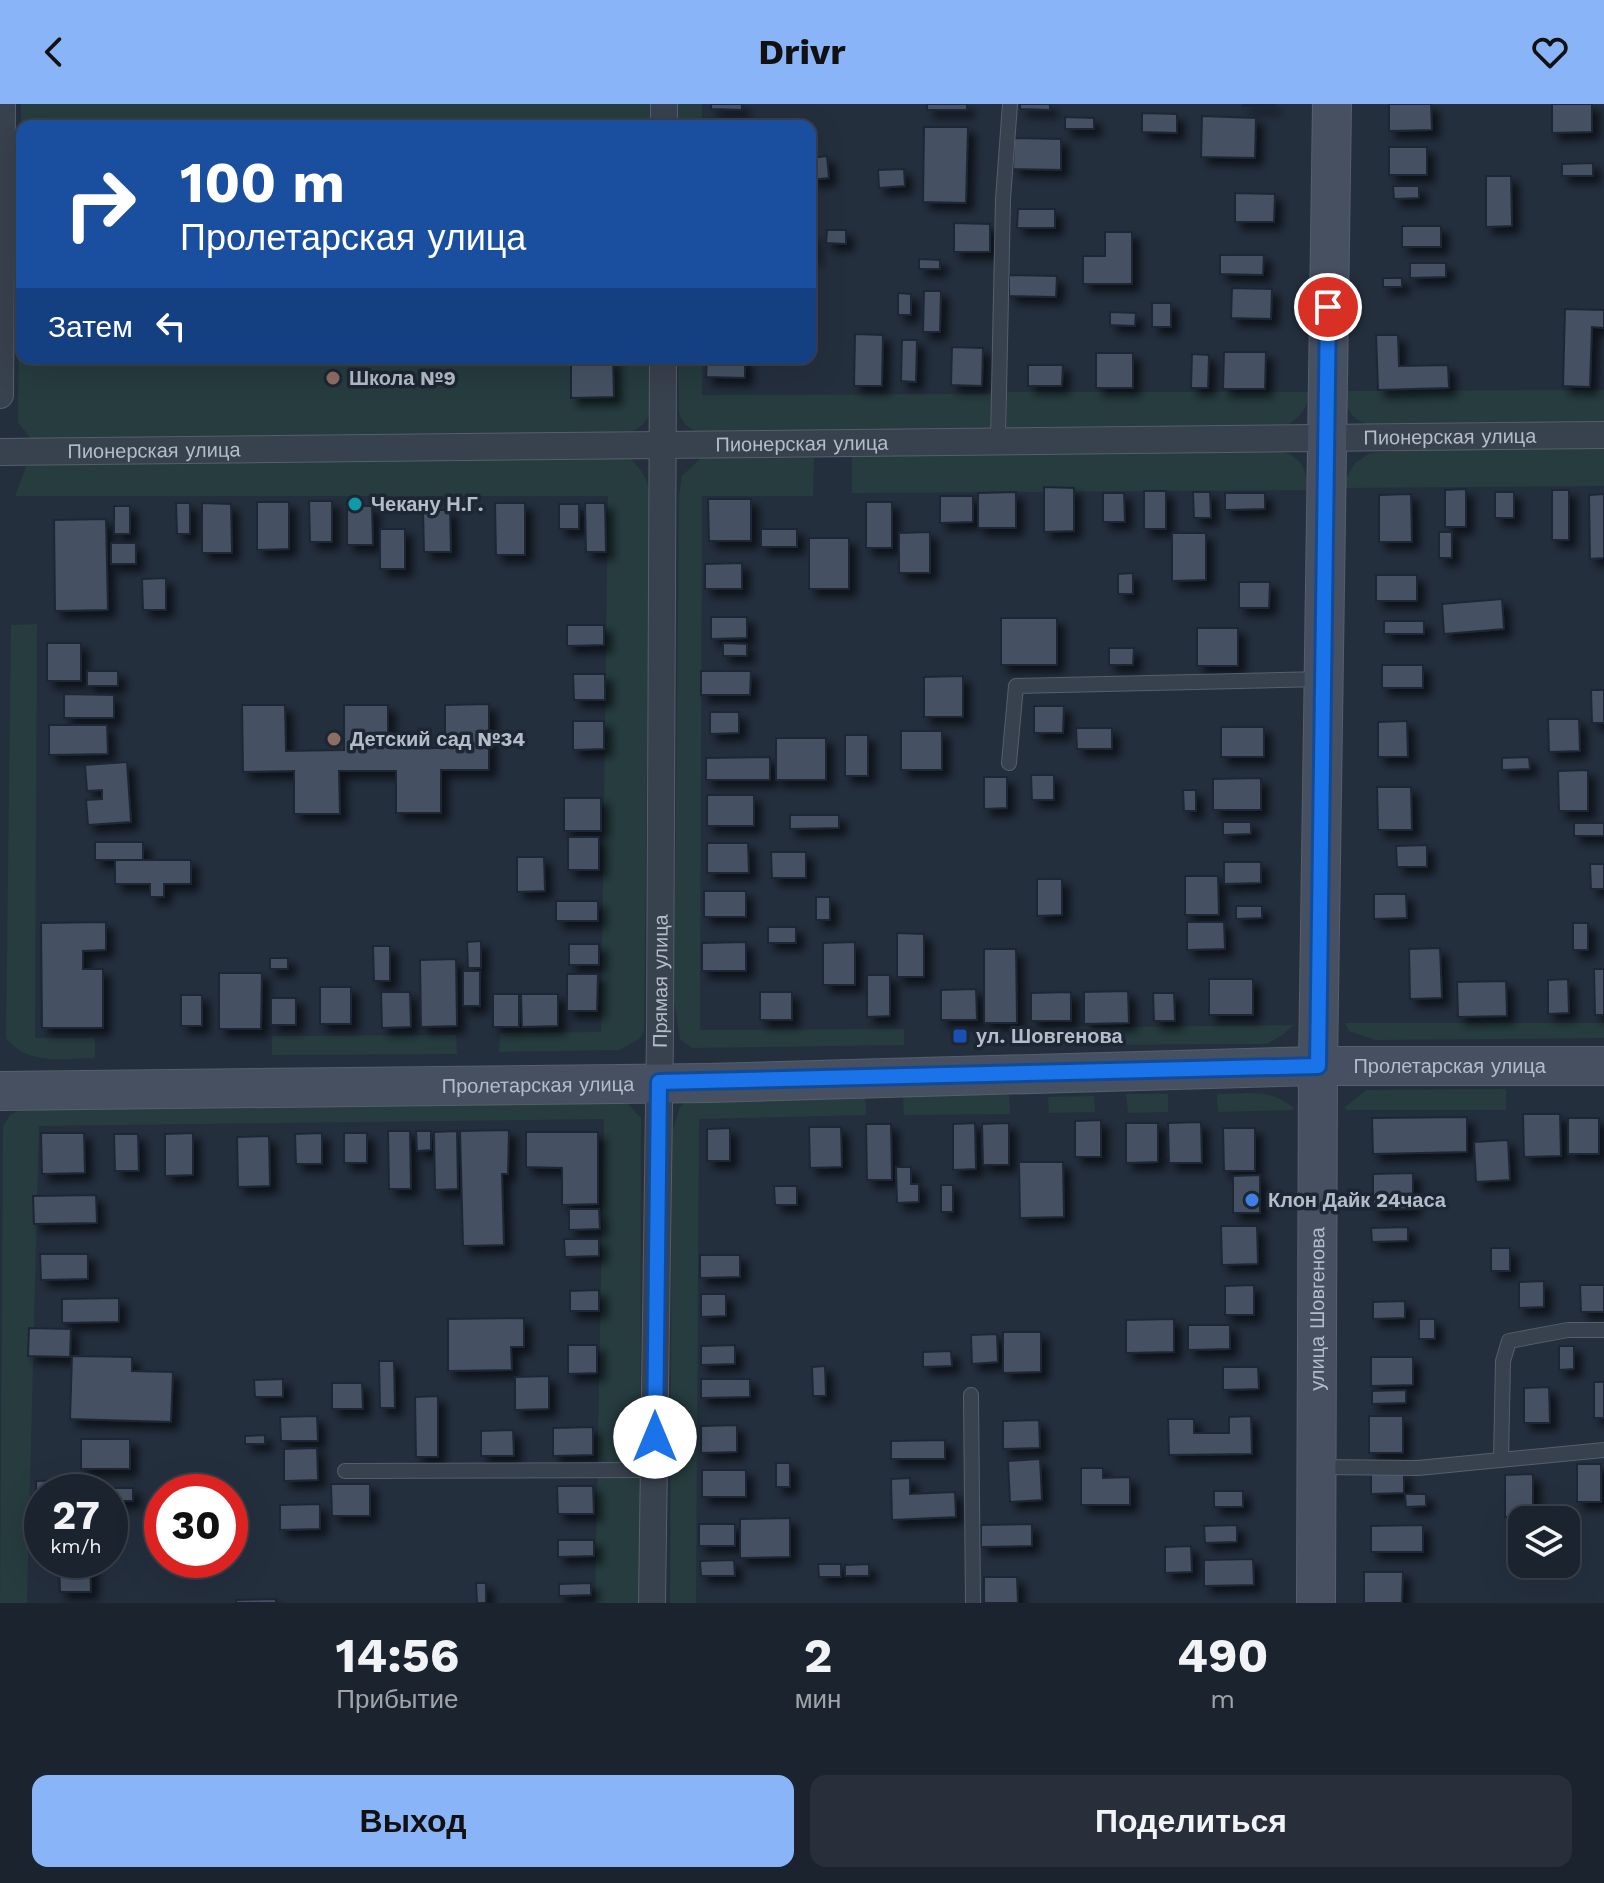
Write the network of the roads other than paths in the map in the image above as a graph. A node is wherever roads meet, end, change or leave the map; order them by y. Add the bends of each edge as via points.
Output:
1 (2, 104) edge
2 (1010, 104) edge
3 (1332, 104) edge
4 (663, 364) edge
5 (0, 395) edge
6 (1604, 435) edge
7 (1326, 438) junction
8 (998, 440) junction
9 (663, 444) junction
10 (0, 452) edge
11 (1323, 679) junction
12 (1009, 763) dead end
13 (1318, 1066) junction
14 (1604, 1066) edge
15 (659, 1082) junction
16 (0, 1091) edge
17 (1604, 1330) edge
18 (971, 1395) dead end
19 (1604, 1450) edge
20 (1501, 1460) junction
21 (1317, 1467) junction
22 (654, 1470) junction
23 (345, 1471) dead end
24 (652, 1603) edge
25 (973, 1603) edge
26 (1316, 1603) edge

1 - 5 street
2 - 8 lane via 1002,214
3 - 7 main road, улица Шовгенова
4 - 9 street, Прямая улица
6 - 7 street, Пионерская улица
7 - 8 street, Пионерская улица
7 - 11 main road, улица Шовгенова
8 - 9 street, Пионерская улица
9 - 10 street, Пионерская улица
9 - 15 street, Прямая улица
11 - 12 lane via 1016,686
11 - 13 main road, улица Шовгенова
13 - 14 main road, Пролетарская улица
13 - 15 main road, Пролетарская улица
13 - 21 main road, улица Шовгенова
15 - 16 main road, Пролетарская улица
15 - 22 street, Прямая улица
17 - 20 lane via 1568,1330 1509,1341 1503,1361
18 - 25 lane
19 - 20 lane
20 - 21 lane via 1418,1468
21 - 26 main road, улица Шовгенова
22 - 23 lane
22 - 24 street, Прямая улица

